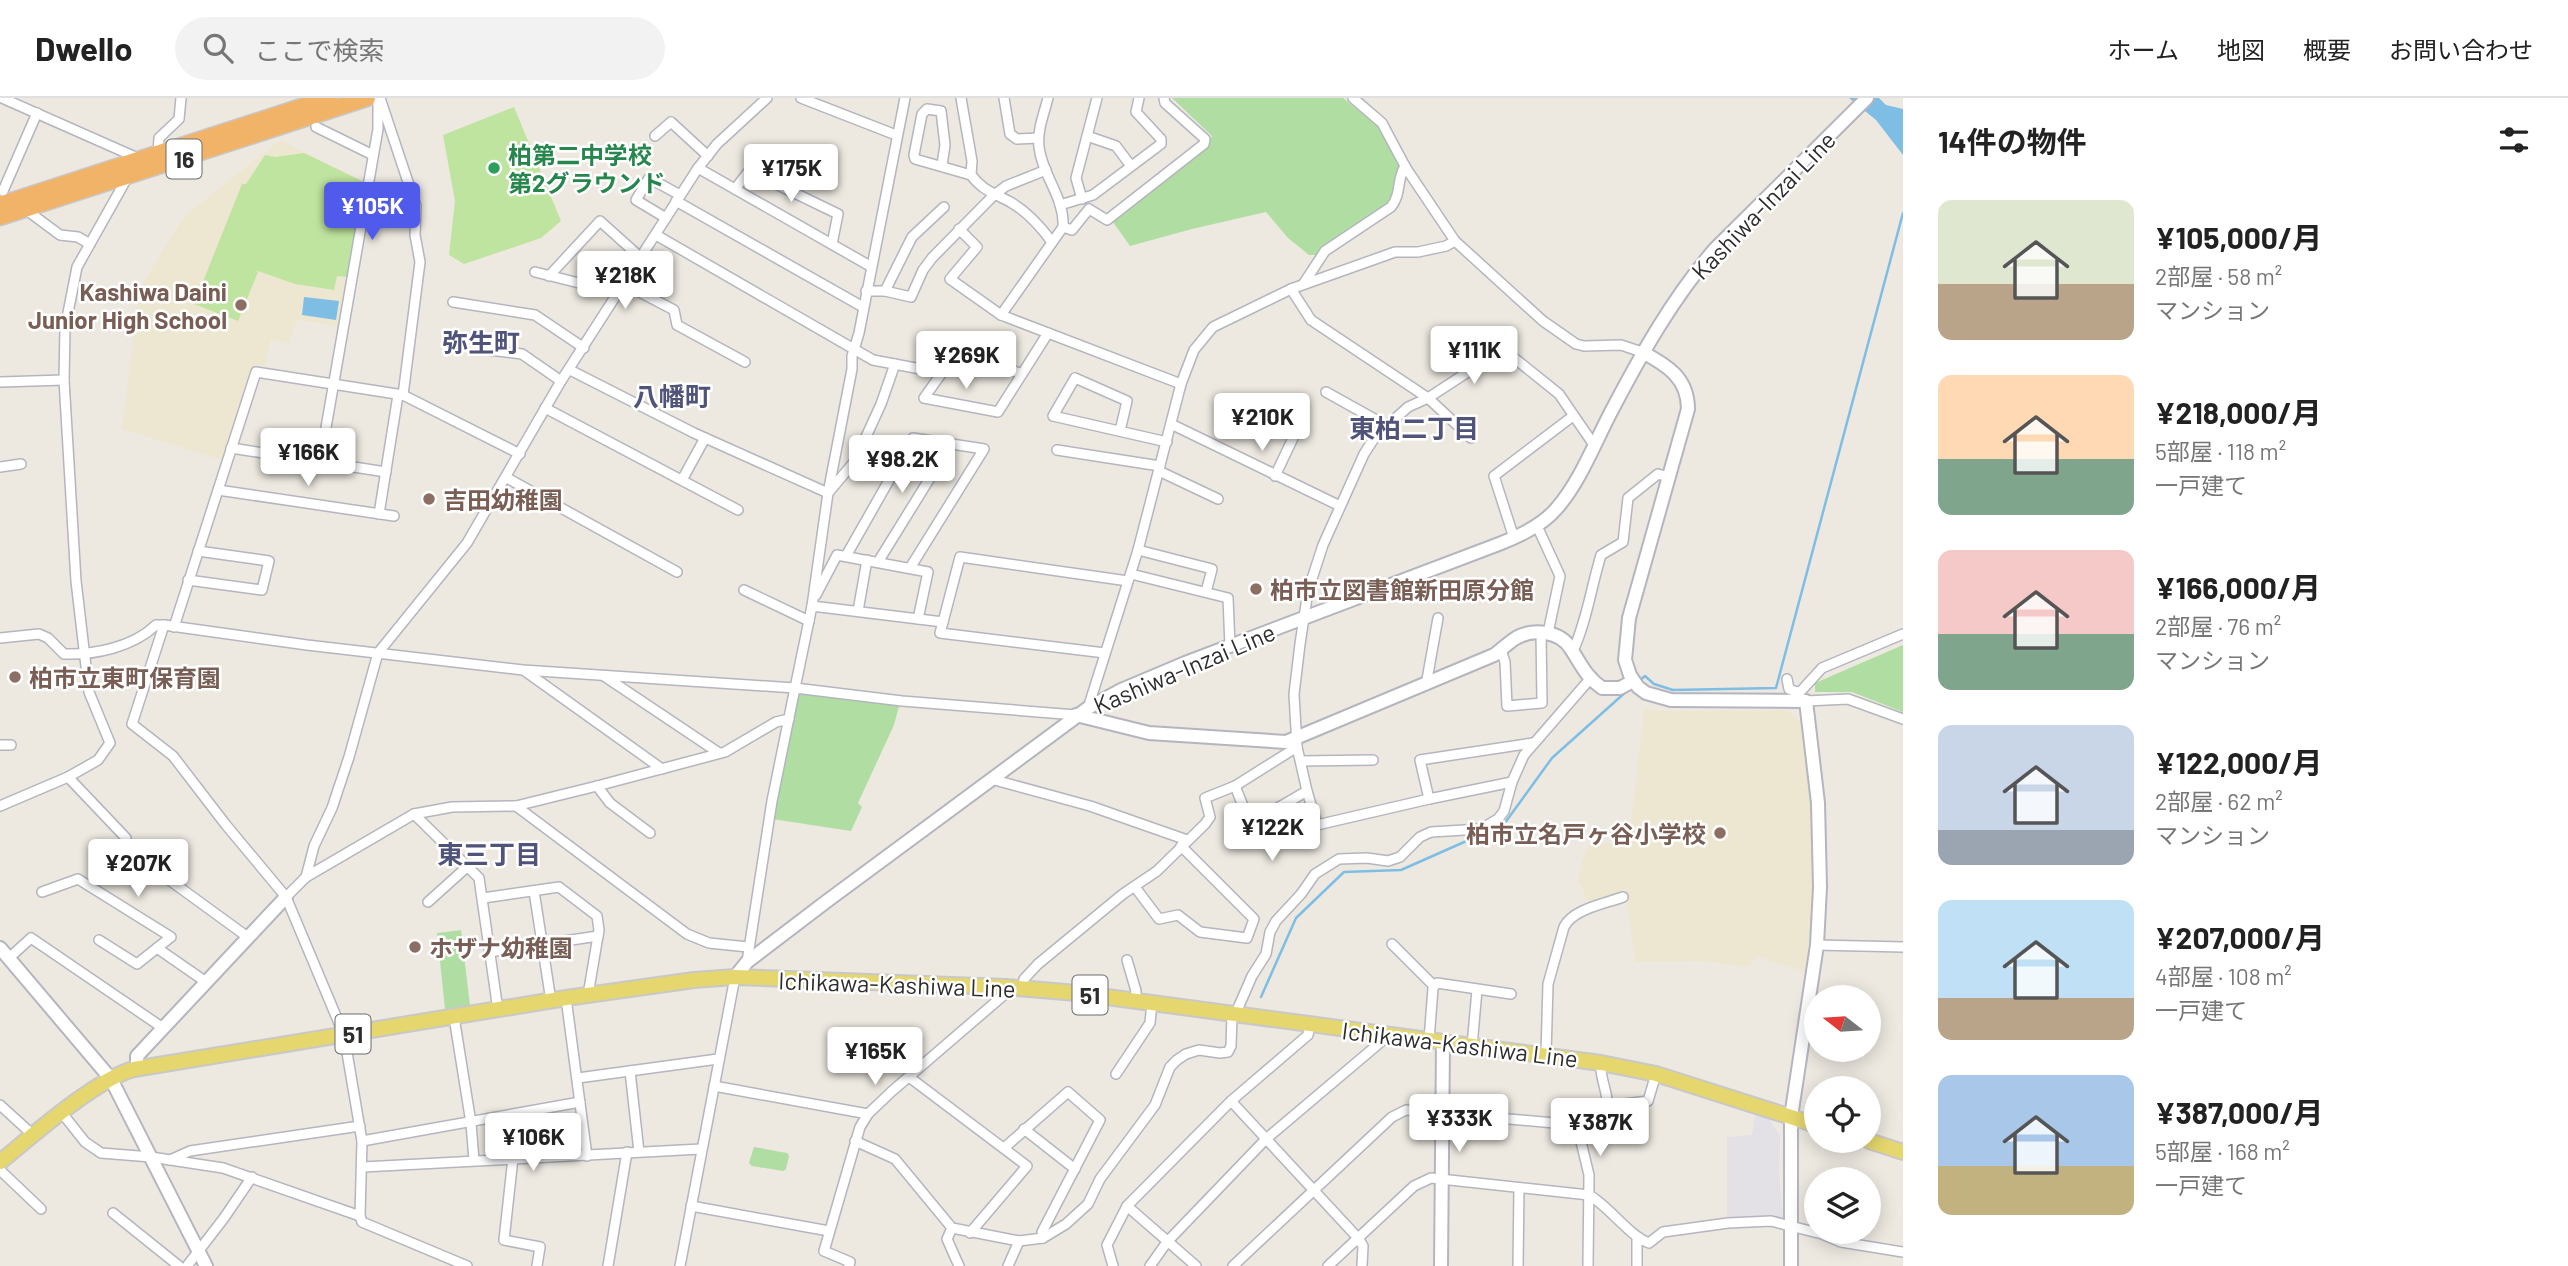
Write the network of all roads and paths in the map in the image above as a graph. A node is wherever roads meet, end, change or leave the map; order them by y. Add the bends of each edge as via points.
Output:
1 (2, 98) edge
2 (181, 98) edge
3 (329, 98) edge
4 (367, 98) edge
5 (379, 98) edge
6 (767, 98) edge
7 (801, 98) edge
8 (905, 98) edge
9 (961, 98) edge
10 (1004, 98) edge
11 (1048, 98) edge
12 (1097, 98) edge
13 (1139, 98) edge
14 (1164, 98) edge
15 (1353, 98) edge
16 (1867, 98) edge
17 (37, 113) junction
18 (316, 127) dead end
19 (896, 135) junction
20 (656, 136) dead end
21 (1087, 136) junction
22 (1038, 138) junction
23 (158, 153) junction
24 (373, 155) junction
25 (708, 156) junction
26 (141, 159) junction
27 (942, 165) junction
28 (1131, 166) junction
29 (1405, 166) junction
30 (698, 168) junction
31 (1046, 170) junction
32 (971, 175) junction
33 (127, 178) junction
34 (734, 189) junction
35 (994, 195) junction
36 (678, 198) junction
37 (1082, 198) junction
38 (7, 204) edge
39 (1060, 205) junction
40 (944, 207) dead end
41 (666, 218) junction
42 (1063, 227) junction
43 (958, 229) junction
44 (656, 236) junction
45 (1455, 241) junction
46 (1052, 242) junction
47 (90, 244) junction
48 (832, 244) junction
49 (640, 257) junction
50 (870, 265) junction
51 (535, 272) dead end
52 (550, 276) junction
53 (1304, 283) junction
54 (621, 289) junction
55 (1291, 289) junction
56 (885, 290) junction
57 (866, 291) junction
58 (453, 302) dead end
59 (863, 307) junction
60 (1001, 315) junction
61 (1048, 333) junction
62 (584, 348) junction
63 (854, 349) junction
64 (489, 350) dead end
65 (1642, 352) junction
66 (745, 362) dead end
67 (895, 364) junction
68 (570, 370) junction
69 (942, 373) junction
70 (1022, 374) junction
71 (64, 380) junction
72 (0, 382) edge
73 (561, 382) junction
74 (333, 384) junction
75 (1181, 384) junction
76 (1326, 392) dead end
77 (401, 395) junction
78 (1428, 398) junction
79 (545, 408) junction
80 (1573, 416) junction
81 (1171, 425) junction
82 (1387, 426) junction
83 (1280, 429) dead end
84 (1119, 431) junction
85 (705, 438) junction
86 (1471, 438) dead end
87 (1167, 442) junction
88 (951, 443) junction
89 (1594, 445) junction
90 (231, 448) junction
91 (1058, 450) dead end
92 (520, 454) junction
93 (320, 462) junction
94 (21, 464) dead end
95 (0, 467) edge
96 (1160, 469) junction
97 (386, 472) junction
98 (1275, 475) junction
99 (1668, 477) junction
100 (506, 478) junction
101 (682, 480) junction
102 (218, 490) junction
103 (828, 493) junction
104 (1218, 499) dead end
105 (1340, 506) junction
106 (738, 510) dead end
107 (379, 514) junction
108 (394, 516) dead end
109 (1537, 526) junction
110 (1514, 538) junction
111 (1138, 550) junction
112 (198, 551) junction
113 (846, 556) junction
114 (867, 560) junction
115 (878, 562) junction
116 (909, 568) junction
117 (677, 572) dead end
118 (1129, 577) junction
119 (188, 580) junction
120 (744, 590) dead end
121 (1206, 592) junction
122 (813, 602) junction
123 (858, 611) junction
124 (1303, 618) junction
125 (1438, 618) dead end
126 (918, 619) junction
127 (809, 621) junction
128 (943, 622) junction
129 (169, 626) junction
130 (1544, 633) junction
131 (1903, 634) edge
132 (0, 638) edge
133 (1230, 646) junction
134 (1501, 650) junction
135 (1573, 651) junction
136 (379, 653) junction
137 (1105, 653) junction
138 (85, 655) junction
139 (523, 670) junction
140 (602, 675) junction
141 (1590, 679) junction
142 (1787, 679) dead end
143 (1633, 681) junction
144 (1426, 685) junction
145 (795, 688) junction
146 (1802, 698) junction
147 (1088, 708) junction
148 (1076, 715) junction
149 (789, 719) junction
150 (1903, 719) edge
151 (1296, 743) junction
152 (1533, 743) junction
153 (0, 745) edge
154 (11, 745) dead end
155 (719, 753) junction
156 (1373, 760) dead end
157 (1301, 761) junction
158 (662, 769) junction
159 (68, 777) junction
160 (991, 779) junction
161 (1512, 782) junction
162 (597, 786) junction
163 (1235, 786) junction
164 (1307, 792) junction
165 (1429, 799) junction
166 (0, 806) edge
167 (516, 806) junction
168 (1281, 806) junction
169 (414, 814) junction
170 (1252, 823) junction
171 (650, 833) dead end
172 (126, 838) dead end
173 (1184, 843) junction
174 (468, 866) junction
175 (157, 871) dead end
176 (306, 877) junction
177 (1135, 887) junction
178 (534, 891) junction
179 (42, 892) dead end
180 (1623, 897) dead end
181 (286, 898) junction
182 (482, 898) junction
183 (428, 902) dead end
184 (598, 936) junction
185 (249, 938) junction
186 (99, 940) dead end
187 (1392, 944) dead end
188 (542, 945) junction
189 (1817, 945) junction
190 (748, 947) junction
191 (1903, 947) edge
192 (157, 948) junction
193 (490, 952) junction
194 (4, 953) edge
195 (1127, 960) dead end
196 (747, 962) junction
197 (735, 977) junction
198 (206, 982) junction
199 (1434, 986) junction
200 (1006, 987) junction
201 (1023, 988) junction
202 (1477, 990) junction
203 (1511, 994) dead end
204 (588, 995) junction
205 (566, 998) junction
206 (551, 1001) junction
207 (1135, 1001) junction
208 (1152, 1003) junction
209 (498, 1010) junction
210 (1233, 1015) junction
211 (454, 1017) junction
212 (1310, 1025) junction
213 (163, 1028) junction
214 (344, 1035) junction
215 (1389, 1035) junction
216 (1436, 1041) junction
217 (1472, 1046) junction
218 (1546, 1055) junction
219 (718, 1059) junction
220 (1601, 1063) junction
221 (137, 1069) junction
222 (630, 1071) junction
223 (1116, 1074) dead end
224 (1656, 1074) junction
225 (909, 1077) junction
226 (578, 1078) junction
227 (111, 1079) junction
228 (714, 1086) junction
229 (1231, 1101) junction
230 (580, 1102) junction
231 (0, 1105) edge
232 (1608, 1106) junction
233 (1443, 1112) junction
234 (62, 1113) junction
235 (868, 1114) junction
236 (1791, 1117) junction
237 (1804, 1121) edge
238 (471, 1123) junction
239 (1577, 1125) junction
240 (360, 1126) junction
241 (1024, 1129) junction
242 (33, 1135) junction
243 (1266, 1139) junction
244 (362, 1140) junction
245 (855, 1141) junction
246 (1881, 1145) edge
247 (1004, 1148) junction
248 (701, 1149) junction
249 (627, 1152) junction
250 (639, 1152) junction
251 (1903, 1152) edge
252 (587, 1156) junction
253 (151, 1157) junction
254 (513, 1158) junction
255 (170, 1160) junction
256 (474, 1160) junction
257 (0, 1162) edge
258 (363, 1167) junction
259 (1075, 1169) junction
260 (0, 1170) edge
261 (252, 1177) junction
262 (1442, 1179) junction
263 (1519, 1188) junction
264 (1314, 1190) junction
265 (1589, 1195) junction
266 (691, 1206) junction
267 (1127, 1206) junction
268 (41, 1209) dead end
269 (113, 1213) dead end
270 (360, 1216) junction
271 (952, 1228) junction
272 (1790, 1228) junction
273 (829, 1231) junction
274 (971, 1233) junction
275 (1043, 1238) junction
276 (1359, 1238) junction
277 (1637, 1238) junction
278 (1019, 1241) junction
279 (1167, 1242) junction
280 (198, 1251) junction
281 (1903, 1252) edge
282 (179, 1266) edge
283 (187, 1266) edge
284 (206, 1266) edge
285 (467, 1266) edge
286 (537, 1266) edge
287 (608, 1266) edge
288 (680, 1266) edge
289 (849, 1266) edge
290 (960, 1266) edge
291 (1008, 1266) edge
292 (1113, 1266) edge
293 (1150, 1266) edge
294 (1196, 1266) edge
295 (1233, 1266) edge
296 (1328, 1266) edge
297 (1362, 1266) edge
298 (1441, 1266) edge
299 (1518, 1266) edge
300 (1588, 1266) edge
301 (1637, 1266) edge
302 (1791, 1266) edge

1 - 17 street
2 - 23 street via 179,119 159,138
3 - 23 highway, 16
4 - 33 highway, 16
5 - 24 street
5 - 77 street via 416,206 420,262
6 - 25 street
7 - 19 street
8 - 19 street
9 - 32 street
10 - 22 street via 1010,134 1017,139
11 - 22 street
12 - 21 street
13 - 28 street via 1136,112 1162,141
14 - 42 street via 1205,139 1204,144 1107,220 1089,209 1072,230
15 - 29 street via 1382,124
16 - 65 street, Kashiwa-Inzai Line via 1714,249
17 - 26 street
17 - 38 street
18 - 24 street
19 - 50 street
20 - 25 street via 671,122
21 - 28 street via 1116,146
21 - 37 street via 1076,178
22 - 31 street
23 - 26 highway, 16
24 - 74 street
25 - 30 street
26 - 38 highway, 16
27 - 27 street via 918,162 914,155 927,109 942,111
27 - 32 street
28 - 37 street via 1093,195
29 - 45 street
29 - 53 street via 1398,198 1391,207 1325,251
30 - 34 street
30 - 36 street
31 - 35 street
31 - 39 street
32 - 35 street
33 - 38 highway, 16
33 - 47 street
34 - 48 street
34 - 48 street via 749,171 838,214
35 - 43 street
35 - 46 street via 1039,224
36 - 41 street
36 - 41 street via 649,178 636,200
36 - 59 street
37 - 39 street
38 - 47 street via 60,235
39 - 42 street
40 - 56 street via 912,237
41 - 44 street
42 - 46 street
43 - 56 street via 923,270 911,297
43 - 60 street via 976,247 950,279
44 - 49 street
44 - 63 street
45 - 53 street via 1418,252 1395,252
45 - 65 street via 1543,321 1576,344 1621,345
46 - 60 street
47 - 71 street via 77,267 65,328
48 - 50 street
49 - 52 street via 600,221
49 - 54 street
50 - 57 street
51 - 52 street
52 - 54 street
53 - 55 street
54 - 62 street
54 - 66 street via 674,310 677,325
55 - 75 street via 1213,327 1194,350
55 - 78 street via 1311,320
56 - 57 street
57 - 59 street
58 - 62 street via 535,315
59 - 63 street
60 - 61 street
61 - 70 street
61 - 75 street
62 - 68 street
63 - 67 street
63 - 103 street
64 - 73 street via 522,354
65 - 89 street, Kashiwa-Inzai Line
65 - 99 street via 1674,372 1688,399
67 - 69 street
67 - 103 street via 855,461
68 - 73 street
68 - 85 street
69 - 70 street via 958,350
69 - 70 street via 924,398 998,412
71 - 72 street
71 - 138 street
73 - 79 street
74 - 77 street
74 - 90 street via 256,372
74 - 93 street
75 - 81 street
76 - 82 street
77 - 92 street
77 - 97 street
78 - 80 street via 1503,349 1559,394
78 - 82 street via 1408,407
78 - 86 street
79 - 92 street
79 - 101 street
80 - 89 street
80 - 110 street via 1494,476
81 - 87 street
81 - 98 street
82 - 105 street via 1364,454
83 - 98 street via 1294,436
84 - 84 street via 1052,416 1075,378 1127,401
84 - 87 street
85 - 101 street
85 - 103 street
87 - 96 street
88 - 113 street via 913,438
88 - 115 street
88 - 116 street via 984,449
89 - 109 street, Kashiwa-Inzai Line via 1557,509
90 - 93 street
90 - 102 street
91 - 96 street
92 - 100 street
93 - 97 street
94 - 95 street
96 - 104 street
96 - 111 street
97 - 107 street
98 - 105 street
99 - 135 street via 1658,474 1628,498 1623,542 1601,555
99 - 143 street via 1629,618 1625,660
100 - 117 street
100 - 136 street via 467,543
101 - 106 street
102 - 107 street
102 - 112 street
103 - 122 street
105 - 124 street via 1315,570
107 - 108 street
109 - 110 street, Kashiwa-Inzai Line
109 - 130 street via 1560,576
110 - 124 street, Kashiwa-Inzai Line
111 - 118 street
111 - 121 street via 1212,569
112 - 119 street
112 - 119 street via 269,561 262,590
113 - 114 street
113 - 122 street via 837,555
114 - 115 street
114 - 123 street
115 - 116 street
116 - 126 street via 928,572
118 - 121 street
118 - 128 street via 960,557
118 - 137 street
119 - 129 street
120 - 127 street
121 - 133 street via 1227,598
122 - 123 street
122 - 127 street
123 - 126 street
124 - 133 street, Kashiwa-Inzai Line
124 - 151 street via 1294,694
125 - 144 street
126 - 128 street
127 - 145 street
128 - 137 street via 940,633
129 - 136 street
129 - 138 street via 156,625 106,651
129 - 181 street via 132,724 173,756
130 - 134 street via 1522,635
130 - 134 street via 1542,703 1507,706
130 - 135 street via 1562,639
131 - 146 street via 1822,668
132 - 138 street via 39,634 64,654
133 - 147 street, Kashiwa-Inzai Line via 1151,676
134 - 144 street
135 - 141 street
136 - 139 street
136 - 176 street
137 - 147 street
138 - 159 street via 89,692 110,743 98,760
139 - 140 street
139 - 158 street
140 - 145 street
140 - 155 street
141 - 143 street via 1608,689
141 - 152 street
142 - 146 street via 1789,689
143 - 146 street via 1646,693 1671,701
144 - 151 street
145 - 148 street
145 - 149 street
146 - 150 street via 1848,699
146 - 189 street via 1819,813
147 - 148 street, Kashiwa-Inzai Line
148 - 151 street via 1149,733
148 - 160 street, Kashiwa-Inzai Line
149 - 155 street
149 - 190 street
151 - 157 street
151 - 163 street
152 - 161 street
152 - 165 street via 1420,760
153 - 154 street
155 - 158 street
156 - 157 street
157 - 164 street
158 - 162 street
159 - 166 street
159 - 172 street
160 - 173 street via 1090,806
160 - 196 street, Kashiwa-Inzai Line
161 - 165 street
161 - 210 street via 1504,811 1481,829 1431,832 1400,857 1388,861 1339,859 1315,874 1276,921 1266,954
162 - 167 street
162 - 171 street via 610,803
163 - 170 street
163 - 173 street via 1205,798 1210,817
164 - 165 street via 1317,825
164 - 168 street
167 - 169 street via 452,807
167 - 190 street via 688,934 703,942
168 - 170 street
168 - 170 street via 1296,824 1271,848
169 - 174 street
169 - 176 street
173 - 177 street
173 - 177 street via 1254,919 1247,938 1200,932 1178,915 1159,919
174 - 182 street via 479,878
174 - 183 street
175 - 185 street
176 - 181 street
177 - 201 street via 1038,964 1024,979
178 - 182 street
178 - 184 street via 559,887 597,916
178 - 188 street
179 - 192 street via 78,879 171,937
180 - 218 street via 1575,915 1563,928 1548,984
181 - 185 street
181 - 214 street
182 - 193 street
184 - 188 street
184 - 204 street
185 - 198 street
186 - 192 street via 137,964
187 - 199 street
188 - 193 street
188 - 206 street
189 - 191 street
189 - 236 street
190 - 196 street
192 - 198 street
193 - 209 street
194 - 213 street via 31,938
194 - 227 street
195 - 207 street
196 - 197 street, Kashiwa-Inzai Line
197 - 200 main road, Ichikawa-Kashiwa Line / 51
197 - 204 main road, Ichikawa-Kashiwa Line / 51
197 - 219 street
198 - 213 street
199 - 202 street
199 - 216 street
200 - 201 main road, Ichikawa-Kashiwa Line / 51
200 - 225 street via 1005,994
201 - 207 main road, Ichikawa-Kashiwa Line / 51
202 - 203 street
202 - 217 street
204 - 205 main road, Ichikawa-Kashiwa Line / 51
205 - 206 main road, Ichikawa-Kashiwa Line / 51
205 - 226 street
206 - 209 main road, Ichikawa-Kashiwa Line / 51
207 - 208 main road, Ichikawa-Kashiwa Line / 51
208 - 210 main road, Ichikawa-Kashiwa Line / 51
208 - 223 street via 1150,1023
209 - 211 main road, Ichikawa-Kashiwa Line / 51
210 - 212 main road, Ichikawa-Kashiwa Line / 51
210 - 275 street via 1228,1052 1199,1050 1170,1067 1155,1105 1100,1178 1088,1204
211 - 214 main road, Ichikawa-Kashiwa Line / 51
211 - 238 street
212 - 215 main road, Ichikawa-Kashiwa Line / 51
212 - 229 street via 1308,1035
213 - 221 street via 137,1056
214 - 221 main road, Ichikawa-Kashiwa Line / 51
214 - 240 street
215 - 216 main road, Ichikawa-Kashiwa Line / 51
215 - 243 street
216 - 217 main road, Ichikawa-Kashiwa Line / 51
216 - 233 street
217 - 218 main road, Ichikawa-Kashiwa Line / 51
218 - 220 main road, Ichikawa-Kashiwa Line / 51
219 - 222 street
219 - 228 street
220 - 224 main road, Ichikawa-Kashiwa Line / 51
220 - 232 street
221 - 227 main road, Ichikawa-Kashiwa Line / 51
222 - 226 street
222 - 250 street
224 - 232 street via 1647,1101
224 - 236 main road, Ichikawa-Kashiwa Line / 51
225 - 235 street
225 - 247 street
226 - 230 street
227 - 234 main road, Ichikawa-Kashiwa Line / 51
227 - 253 street
228 - 235 street
228 - 248 street
229 - 243 street
229 - 267 street
230 - 238 street
230 - 252 street
231 - 242 street
232 - 239 street via 1606,1115
233 - 239 street
233 - 262 street
233 - 264 street via 1406,1110 1392,1117
234 - 242 main road, Ichikawa-Kashiwa Line / 51
234 - 253 street via 85,1142 101,1153
235 - 245 street
236 - 237 main road, Ichikawa-Kashiwa Line / 51
236 - 272 street
238 - 244 street
238 - 256 street
239 - 265 street
240 - 244 street
240 - 255 street via 190,1151
241 - 247 street
241 - 259 street
241 - 259 street via 1068,1092 1100,1120
242 - 257 main road, Ichikawa-Kashiwa Line / 51
243 - 264 street
243 - 279 street
244 - 258 street
245 - 271 street via 895,1159
245 - 273 street
246 - 251 main road
247 - 274 street via 1027,1166
248 - 250 street
248 - 266 street
249 - 250 street
249 - 252 street
249 - 287 street
252 - 254 street
253 - 255 street
253 - 280 street
254 - 256 street
254 - 286 street via 503,1240 540,1247
255 - 261 street
256 - 258 street
258 - 270 street
259 - 275 street
260 - 268 street
261 - 270 street
261 - 280 street
262 - 263 street
262 - 276 street via 1431,1178 1414,1186
262 - 298 street
263 - 265 street
263 - 299 street
264 - 276 street
264 - 295 street
265 - 277 street via 1604,1203
265 - 300 street
266 - 273 street
266 - 288 street
267 - 279 street
267 - 292 street via 1107,1245
269 - 282 street
270 - 285 street via 362,1222
271 - 274 street
271 - 290 street via 947,1239
272 - 277 street via 1771,1221 1728,1223 1663,1232 1649,1243
272 - 281 street
272 - 302 street
273 - 289 street via 824,1251 850,1262
274 - 278 street
275 - 278 street
276 - 296 street
276 - 297 street
277 - 301 street
278 - 291 street
279 - 293 street
279 - 294 street
280 - 283 street
280 - 284 street

